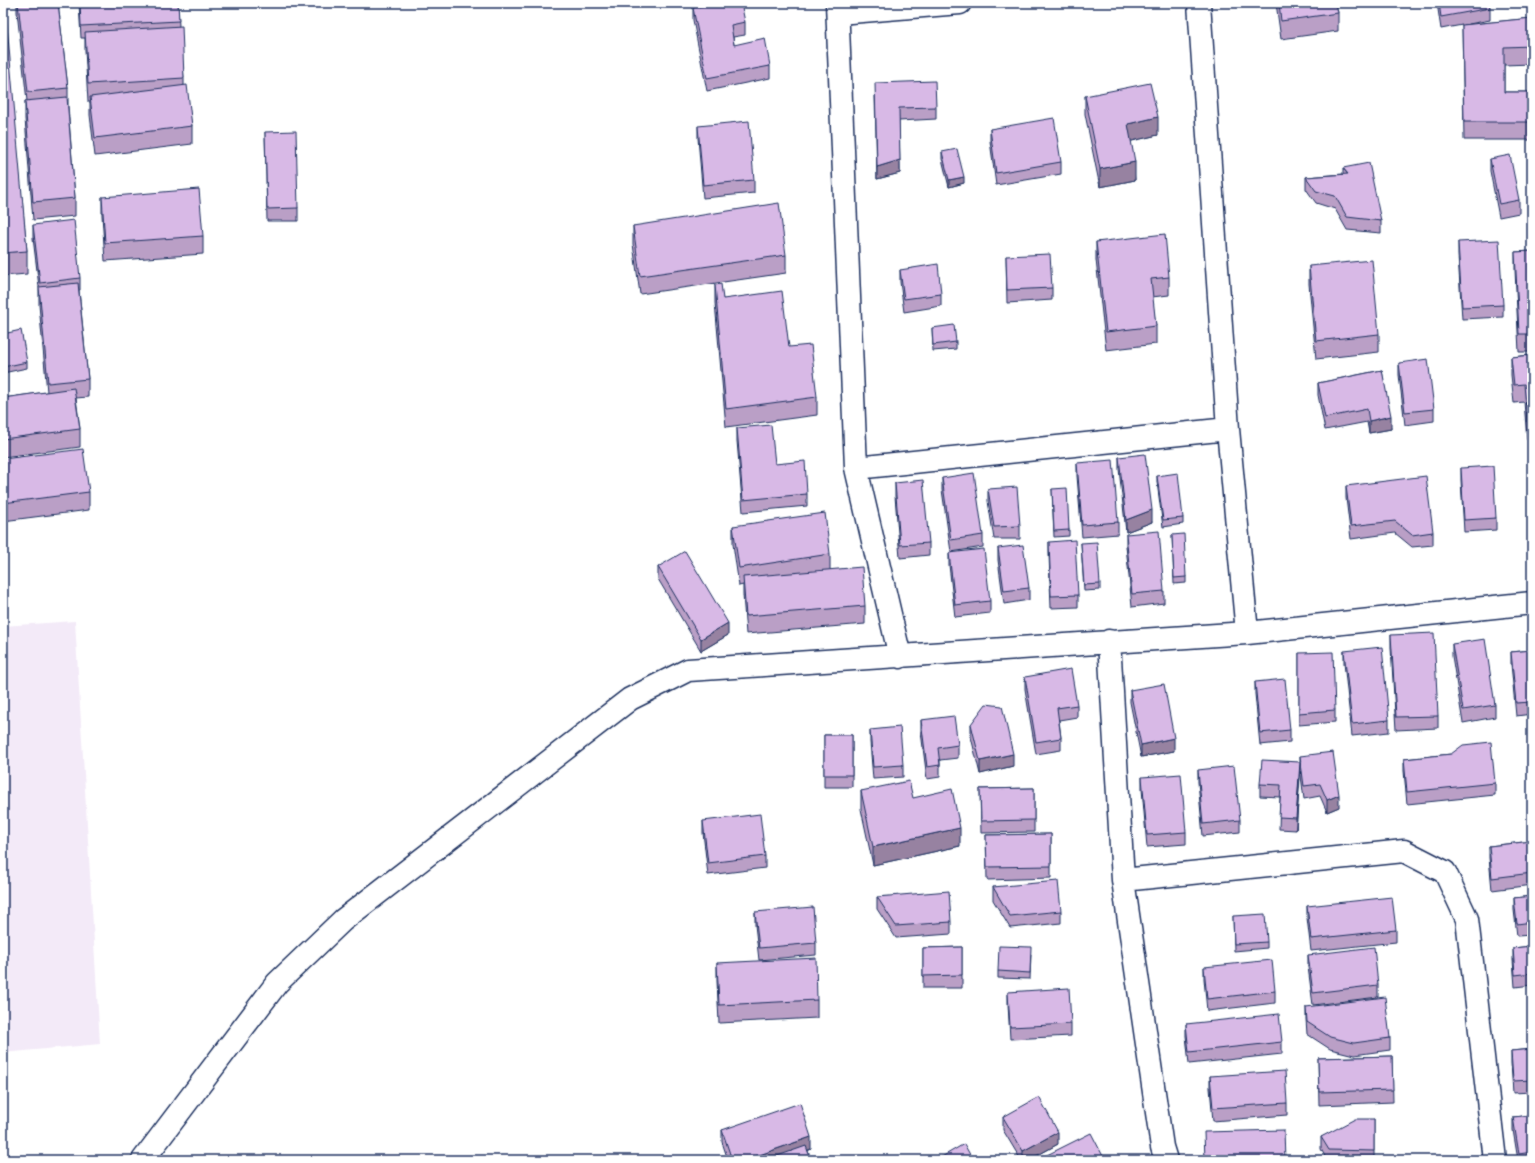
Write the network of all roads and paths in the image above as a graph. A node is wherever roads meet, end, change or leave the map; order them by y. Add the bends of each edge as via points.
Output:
1 (960, 3) edge
2 (1199, 3) edge
3 (838, 8) edge
4 (1228, 429) junction
5 (856, 468) junction
6 (1532, 603) edge
7 (1247, 633) junction
8 (1109, 641) junction
9 (900, 657) junction
10 (1123, 880) junction
11 (143, 1160) edge
12 (1166, 1160) edge
13 (1495, 1160) edge

1 - 3 street
2 - 4 street
3 - 5 street
4 - 5 street
4 - 7 street
5 - 9 street
6 - 7 street
7 - 8 street
8 - 9 street
8 - 10 street
9 - 11 street via 688,670 630,699 349,916 277,983
10 - 12 street
10 - 13 street via 1404,851 1445,872 1467,919

